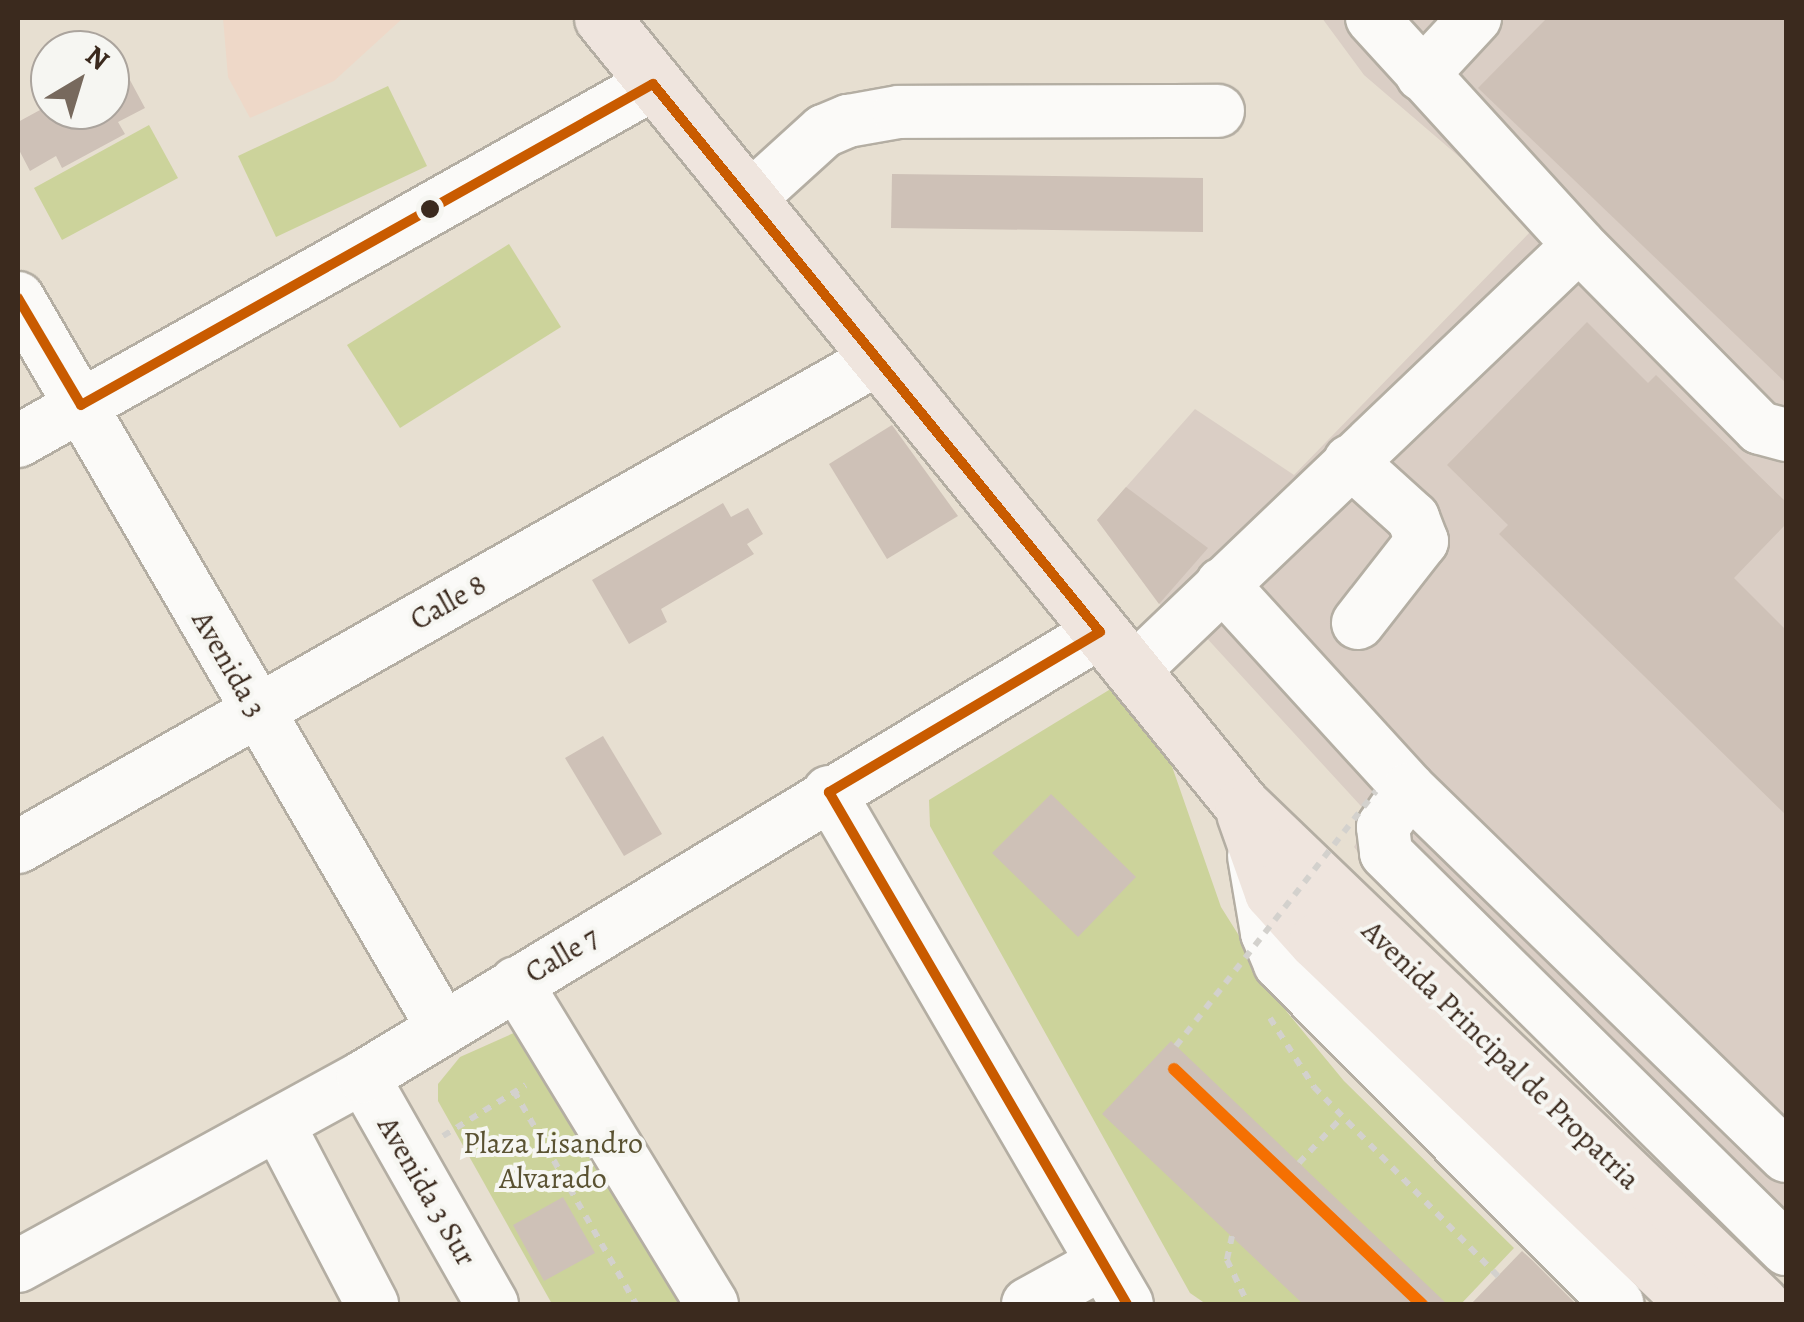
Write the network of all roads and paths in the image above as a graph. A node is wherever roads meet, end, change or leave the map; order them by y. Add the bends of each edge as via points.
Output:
1 (602, 18) edge
2 (1372, 18) edge
3 (1476, 18) edge
4 (1422, 75) junction
5 (653, 84) junction
6 (1218, 110) dead end
7 (750, 198) junction
8 (1579, 245) junction
9 (18, 298) edge
10 (879, 358) junction
11 (81, 405) junction
12 (1786, 435) edge
13 (18, 442) edge
14 (1350, 461) junction
15 (1222, 584) junction
16 (1358, 624) dead end
17 (1117, 651) junction
18 (256, 711) junction
19 (1393, 790) junction
20 (829, 792) junction
21 (1248, 830) junction
22 (18, 846) edge
23 (1280, 964) junction
24 (516, 983) junction
25 (443, 1028) junction
26 (1176, 1046) dead end
27 (568, 1062) junction
28 (363, 1077) junction
29 (514, 1092) junction
30 (1342, 1116) junction
31 (278, 1126) junction
32 (1786, 1156) edge
33 (408, 1158) junction
34 (1299, 1163) dead end
35 (1232, 1236) dead end
36 (1786, 1249) edge
37 (18, 1266) edge
38 (1498, 1276) dead end
39 (1114, 1284) edge
40 (372, 1304) edge
41 (492, 1304) edge
42 (636, 1304) edge
43 (712, 1304) edge
44 (1028, 1304) edge
45 (1248, 1304) edge
46 (1618, 1304) edge
47 (1695, 1304) edge
48 (1761, 1304) edge

1 - 5 main road, Avenida Principal de Propatria
2 - 4 street
3 - 4 street
4 - 8 street
5 - 7 main road, Avenida Principal de Propatria
5 - 11 street
6 - 7 street via 899,112 848,121 824,130
7 - 10 main road, Avenida Principal de Propatria
8 - 12 street via 1760,428
8 - 14 street, Calle 7
9 - 11 street, Avenida 3
10 - 17 main road, Avenida Principal de Propatria
10 - 18 street, Calle 8
11 - 13 street
11 - 18 street, Avenida 3
14 - 15 street, Calle 7
14 - 16 street via 1413,518 1422,541
15 - 17 street, Calle 7
15 - 19 street
17 - 20 street, Calle 7
17 - 21 main road, Avenida Principal de Propatria
18 - 22 street, Calle 8
18 - 25 street, Avenida 3
19 - 26 path, bridge
19 - 32 street
19 - 36 street via 1383,827 1386,854
20 - 24 street, Calle 7
20 - 39 street
21 - 23 street, Avenida Principal de Propatria via 1267,933
21 - 47 main road, Avenida Principal de Propatria via 1272,892 1316,941
21 - 48 main road, Avenida Principal de Propatria
23 - 30 path via 1267,1006 1270,1021
23 - 46 street, Avenida Principal de Propatria
24 - 25 street, Calle 7
24 - 27 street
25 - 28 street, Calle 7
27 - 29 path
27 - 43 street
28 - 31 street, Calle 7
28 - 33 street, Avenida 3 Sur
29 - 33 path
29 - 42 path
30 - 34 path
30 - 38 path
31 - 37 street, Calle 7
31 - 40 street
33 - 41 street, Avenida 3 Sur
35 - 45 path via 1227,1260
39 - 44 street

